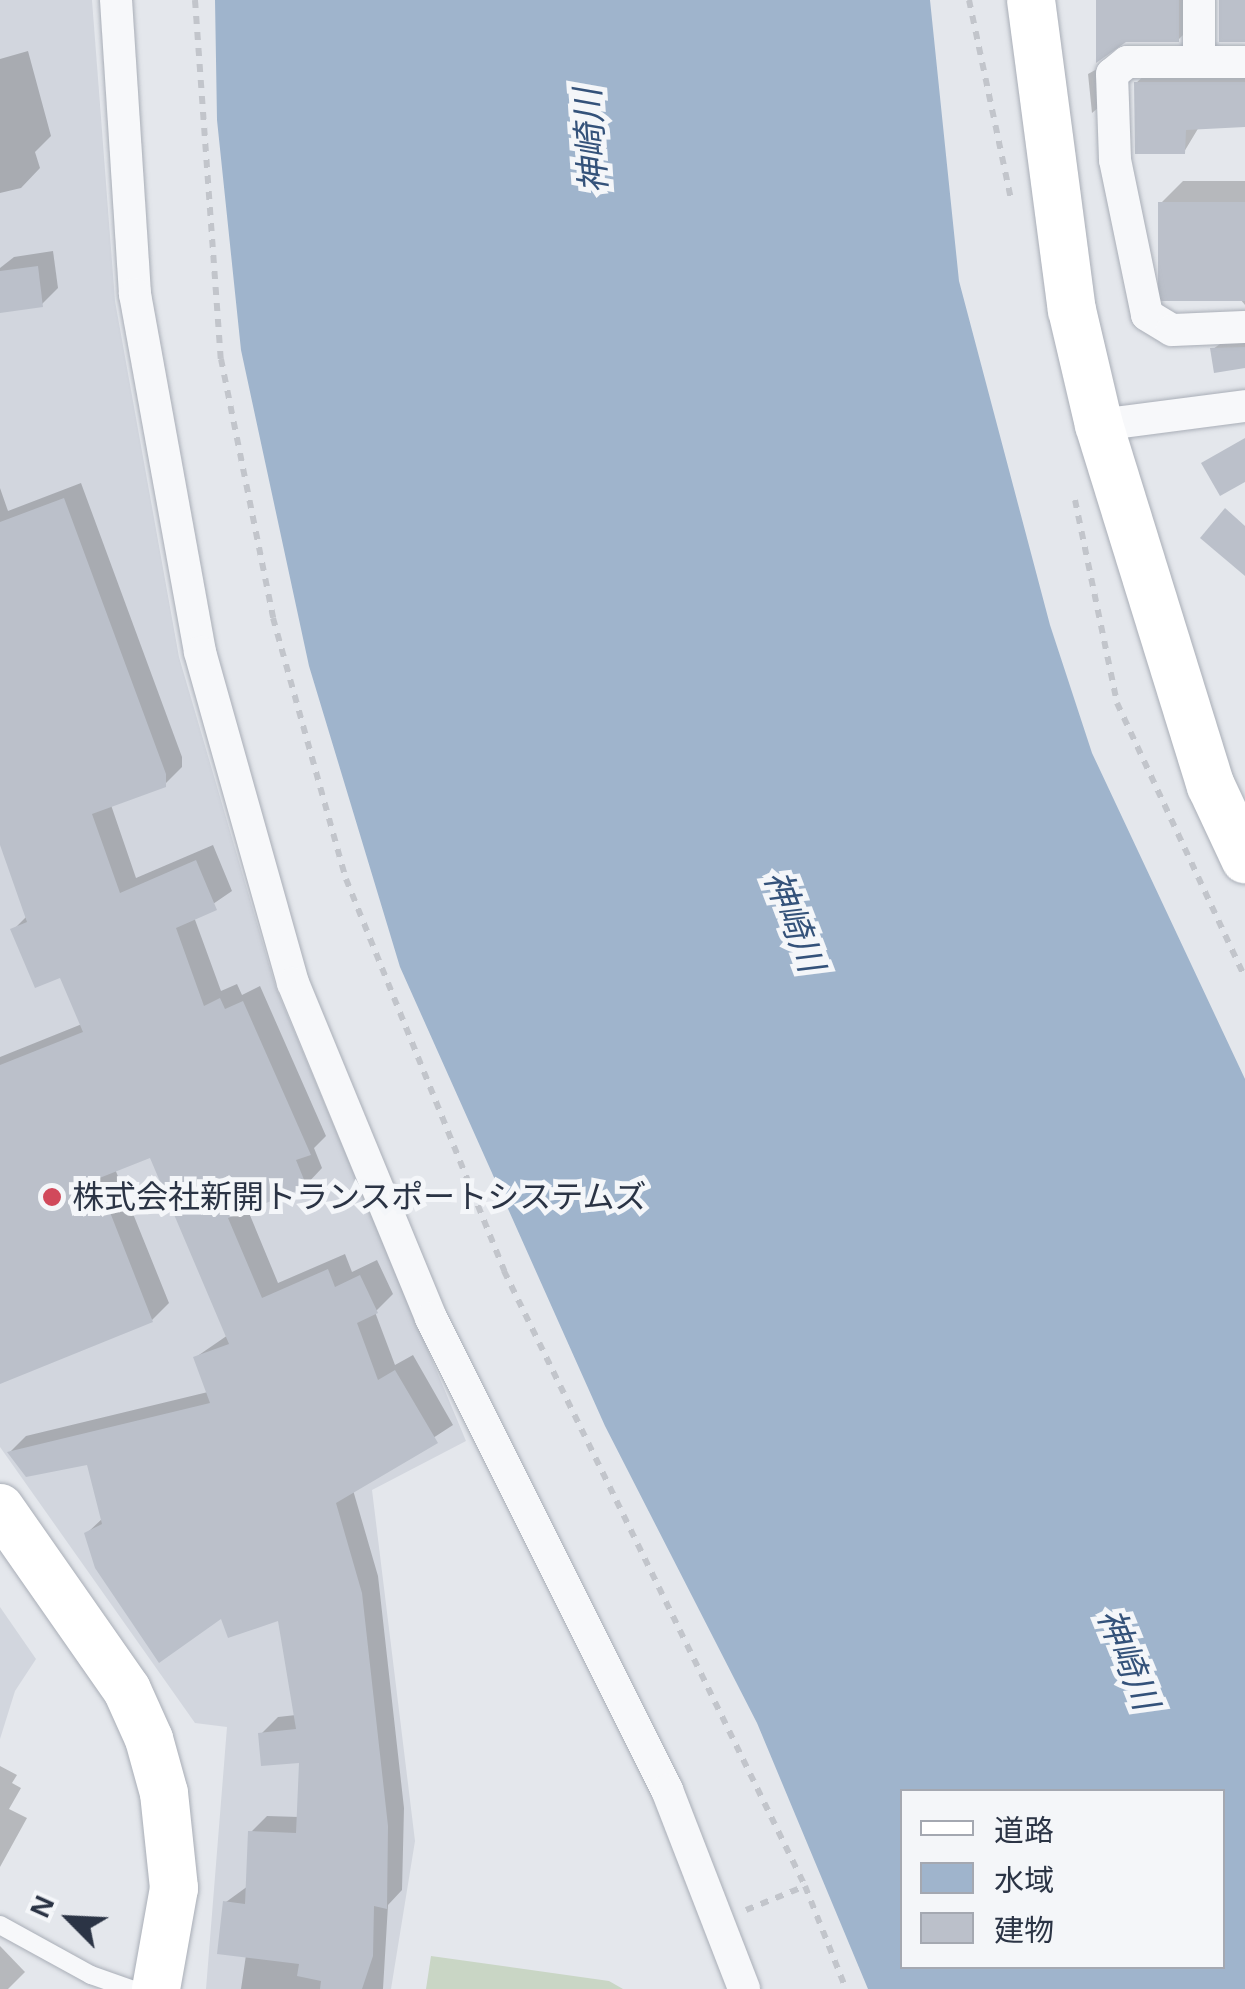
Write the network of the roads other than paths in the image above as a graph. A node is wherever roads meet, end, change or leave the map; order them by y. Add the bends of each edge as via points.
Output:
1 (116, 0) edge
2 (1032, 0) edge
3 (1199, 0) edge
4 (1199, 62) junction
5 (1245, 62) edge
6 (1245, 327) edge
7 (1245, 406) edge
8 (1098, 424) junction
9 (1245, 859) edge
10 (0, 1508) edge
11 (0, 1925) edge
12 (131, 1989) edge
13 (156, 1989) edge
14 (744, 1989) edge

1 - 14 street via 142,332 200,652 293,983 431,1318 667,1790
2 - 8 street via 1072,310
3 - 4 street
4 - 5 street
4 - 6 street via 1116,66 1115,160 1147,315 1172,330
7 - 8 street
8 - 9 street via 1211,786
10 - 13 street via 127,1690 149,1738 164,1793 174,1888
11 - 12 lane via 91,1976

